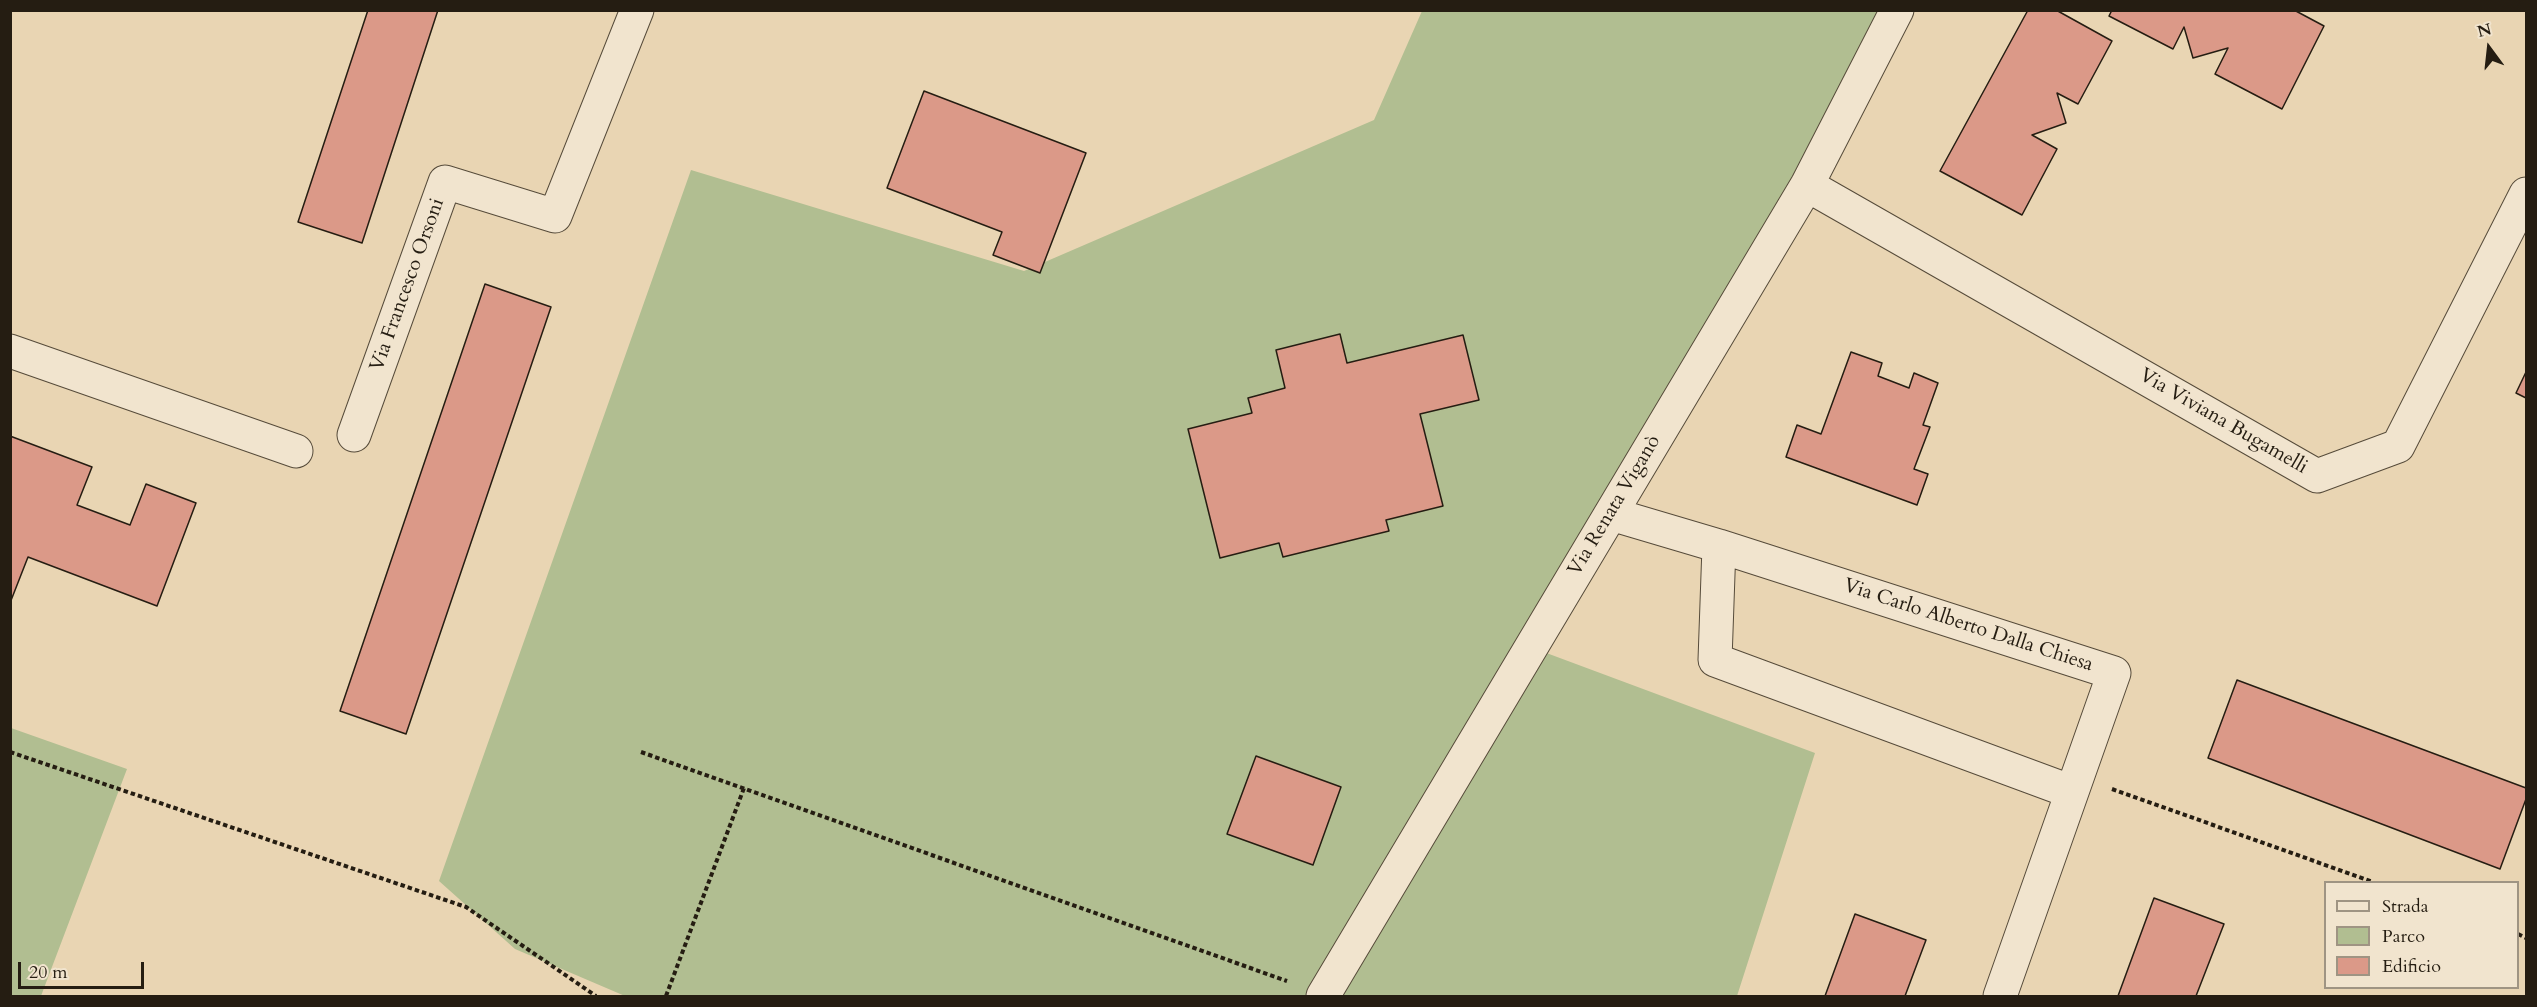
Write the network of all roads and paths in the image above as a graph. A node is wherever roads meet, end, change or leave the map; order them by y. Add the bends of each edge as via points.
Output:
1 (637, 10) edge
2 (1897, 10) edge
3 (1807, 185) junction
4 (2526, 194) edge
5 (10, 351) edge
6 (354, 435) dead end
7 (296, 451) dead end
8 (1611, 514) junction
9 (1719, 546) junction
10 (10, 752) edge
11 (640, 752) dead end
12 (2075, 784) junction
13 (744, 788) junction
14 (2370, 881) edge
15 (1324, 995) edge
16 (596, 996) edge
17 (666, 996) edge
18 (2001, 996) edge

1 - 6 street, Via Francesco Orsoni via 555,216 445,182
2 - 3 street, Via Renata Viganò
3 - 4 street, Via Viviana Bugamelli via 2317,476 2398,446
3 - 8 street, Via Renata Viganò
5 - 7 street
8 - 9 street, Via Carlo Alberto Dalla Chiesa
8 - 15 street, Via Renata Viganò
9 - 12 street via 1715,660
9 - 12 street, Via Carlo Alberto Dalla Chiesa via 2114,673
10 - 16 path via 466,907
11 - 13 path
12 - 14 path
12 - 18 street, Via Carlo Alberto Dalla Chiesa
13 - 15 path
13 - 17 path

